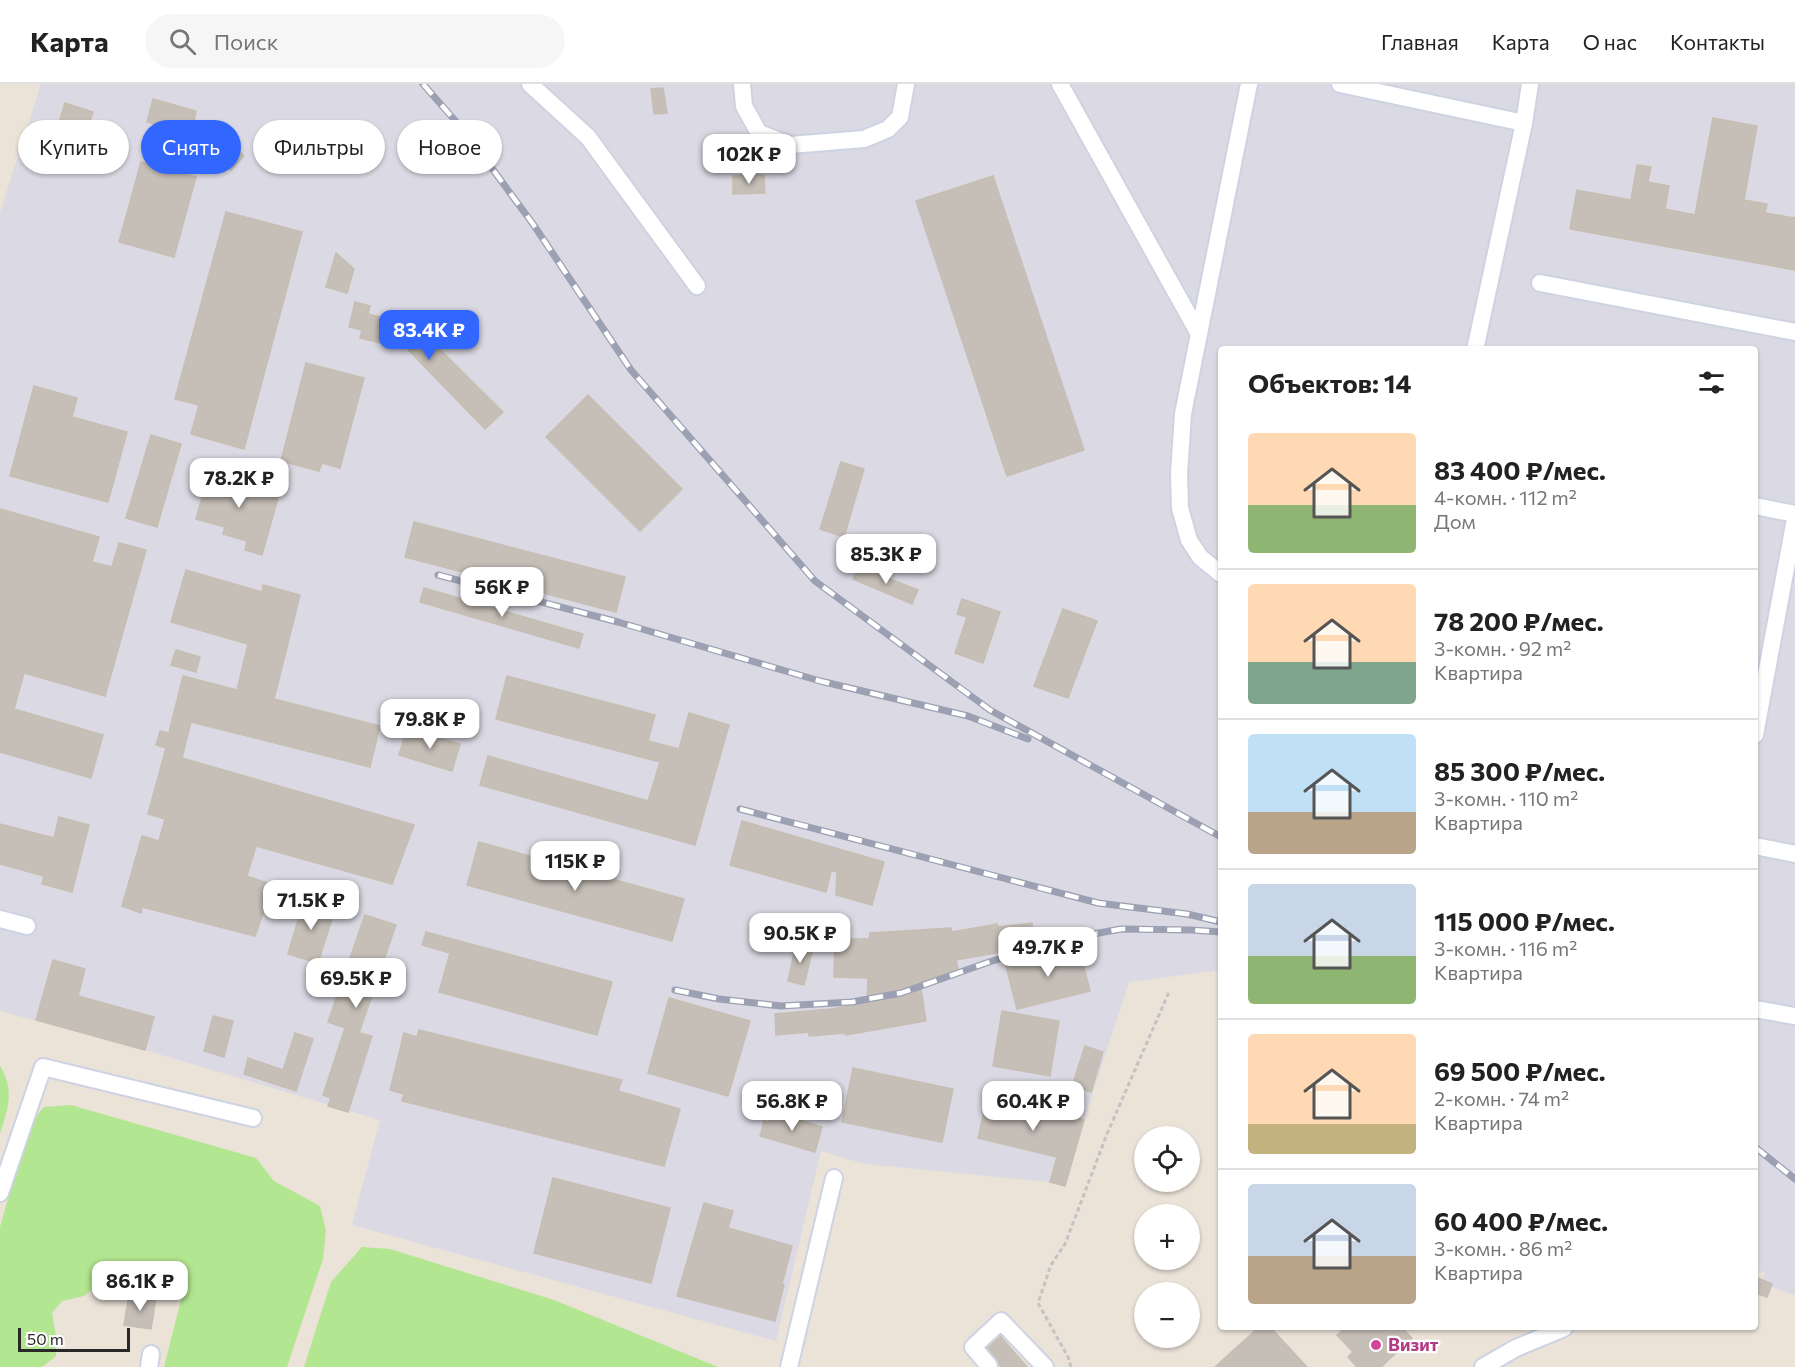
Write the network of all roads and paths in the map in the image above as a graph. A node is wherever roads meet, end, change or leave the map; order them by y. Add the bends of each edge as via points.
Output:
1 (530, 84) edge
2 (742, 84) edge
3 (906, 84) edge
4 (1060, 84) edge
5 (1249, 84) edge
6 (1340, 84) edge
7 (1530, 84) edge
8 (1524, 123) junction
9 (1540, 283) dead end
10 (697, 286) dead end
11 (1795, 332) edge
12 (1199, 334) junction
13 (1476, 346) edge
14 (1758, 507) edge
15 (1795, 517) edge
16 (1793, 544) edge
17 (1218, 572) edge
18 (1759, 689) edge
19 (1758, 847) edge
20 (1795, 854) edge
21 (0, 919) edge
22 (27, 926) dead end
23 (1169, 992) dead end
24 (1758, 1010) edge
25 (1795, 1016) edge
26 (253, 1118) dead end
27 (834, 1178) dead end
28 (0, 1193) edge
29 (1559, 1330) edge
30 (789, 1367) edge
31 (989, 1367) edge
32 (1045, 1367) edge
33 (1071, 1367) edge
34 (1483, 1367) edge

1 - 10 street via 588,136
2 - 3 street via 744,106 759,133 790,145 864,139 888,129 900,117
4 - 12 street
5 - 12 street
6 - 8 street
7 - 8 street
8 - 13 street
9 - 11 street
12 - 17 street via 1183,414 1180,508 1189,540 1200,557
14 - 15 street
15 - 16 street
16 - 18 street
19 - 20 street
21 - 22 street
23 - 33 path via 1107,1134 1065,1244 1051,1264 1038,1304
24 - 25 street
26 - 28 street via 43,1067
27 - 30 street
29 - 34 street
31 - 32 street via 973,1347 1001,1320

